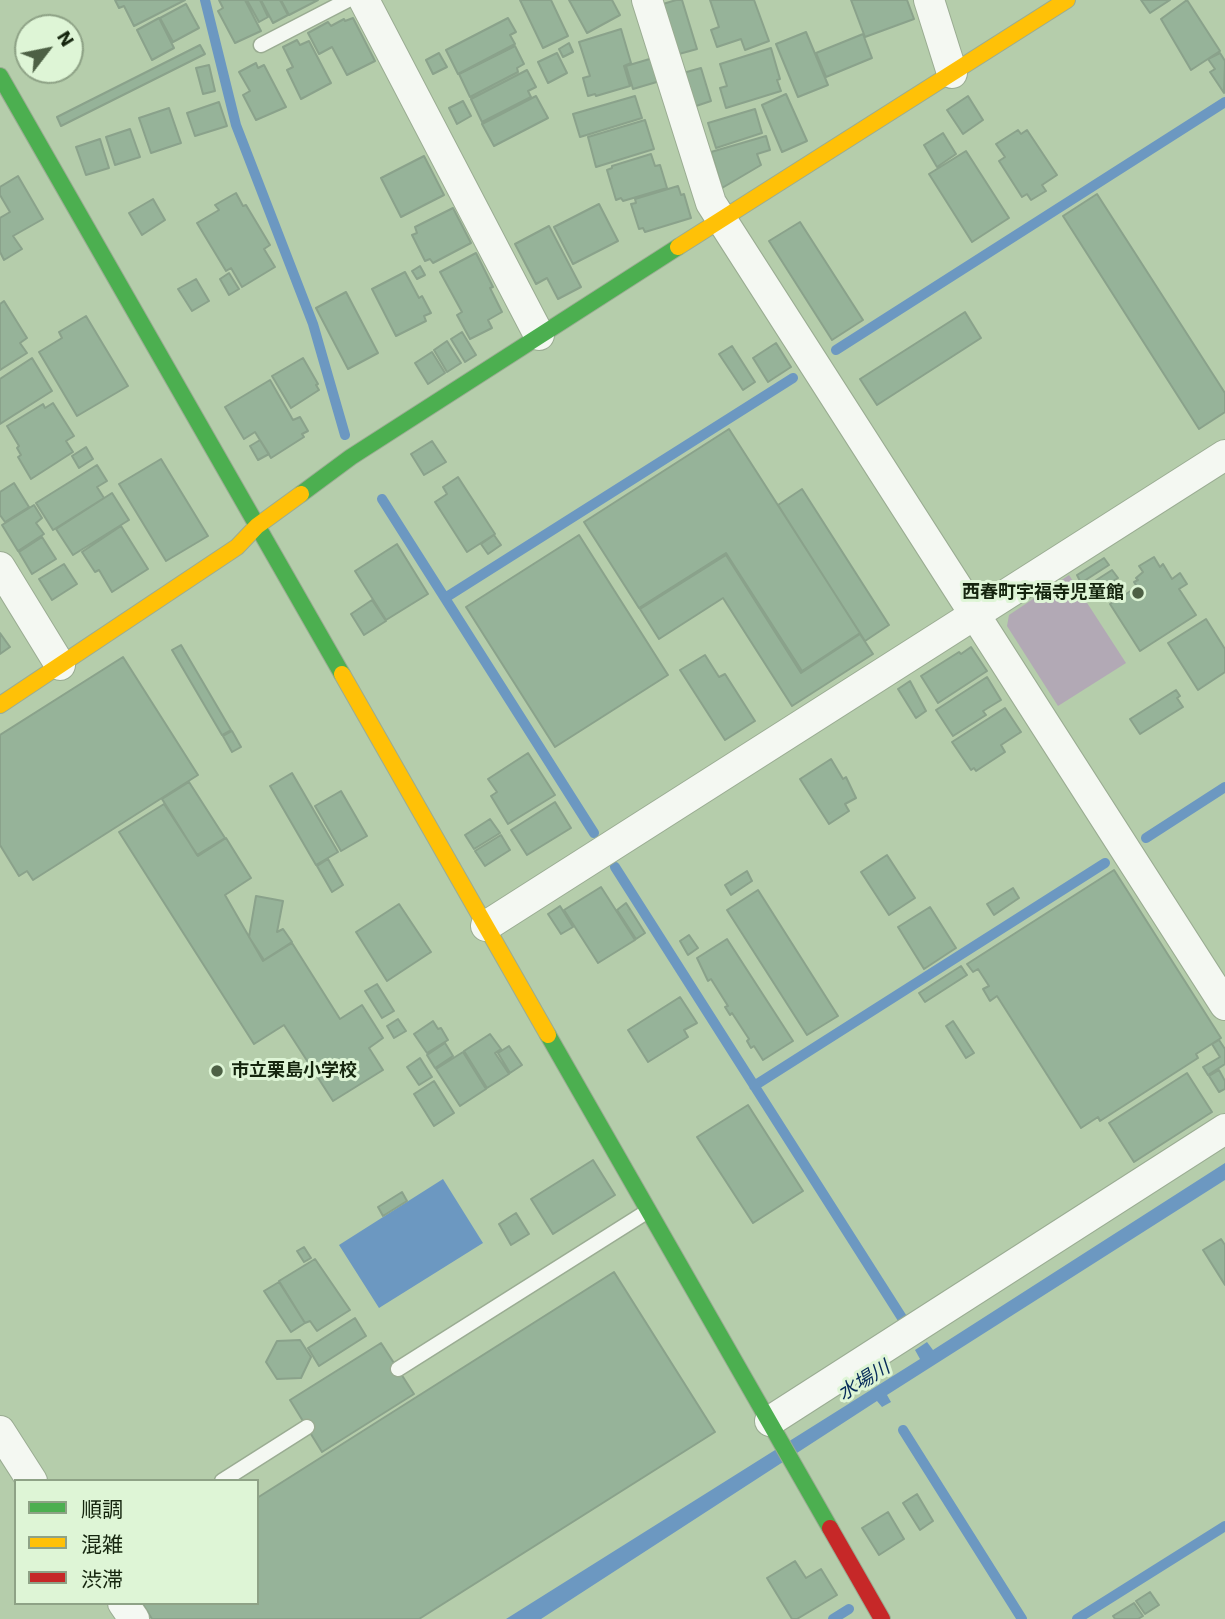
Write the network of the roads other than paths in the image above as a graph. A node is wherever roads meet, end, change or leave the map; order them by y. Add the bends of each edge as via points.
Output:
1 (348, 0) edge
2 (364, 0) edge
3 (929, 0) edge
4 (1067, 0) edge
5 (649, 1) edge
6 (261, 45) dead end
7 (952, 73) junction
8 (0, 76) edge
9 (722, 219) junction
10 (539, 335) junction
11 (1225, 455) edge
12 (257, 526) junction
13 (0, 568) edge
14 (976, 614) junction
15 (60, 665) junction
16 (0, 705) edge
17 (486, 926) junction
18 (1225, 1005) edge
19 (1225, 1129) edge
20 (649, 1210) junction
21 (398, 1369) dead end
22 (773, 1426) junction
23 (307, 1427) dead end
24 (2, 1438) edge
25 (31, 1479) edge
26 (225, 1479) edge
27 (882, 1619) edge

1 - 6 lane
2 - 10 street
3 - 7 street
4 - 7 street
5 - 9 street via 711,203
7 - 9 street
8 - 12 street
9 - 10 street
9 - 14 street
10 - 12 street via 351,457
11 - 14 street
12 - 15 street via 237,547
12 - 17 street
13 - 15 street
14 - 17 street
14 - 18 street
15 - 16 street
17 - 20 street
19 - 22 street
20 - 21 lane
20 - 22 street
22 - 27 street
23 - 26 lane
24 - 25 street

